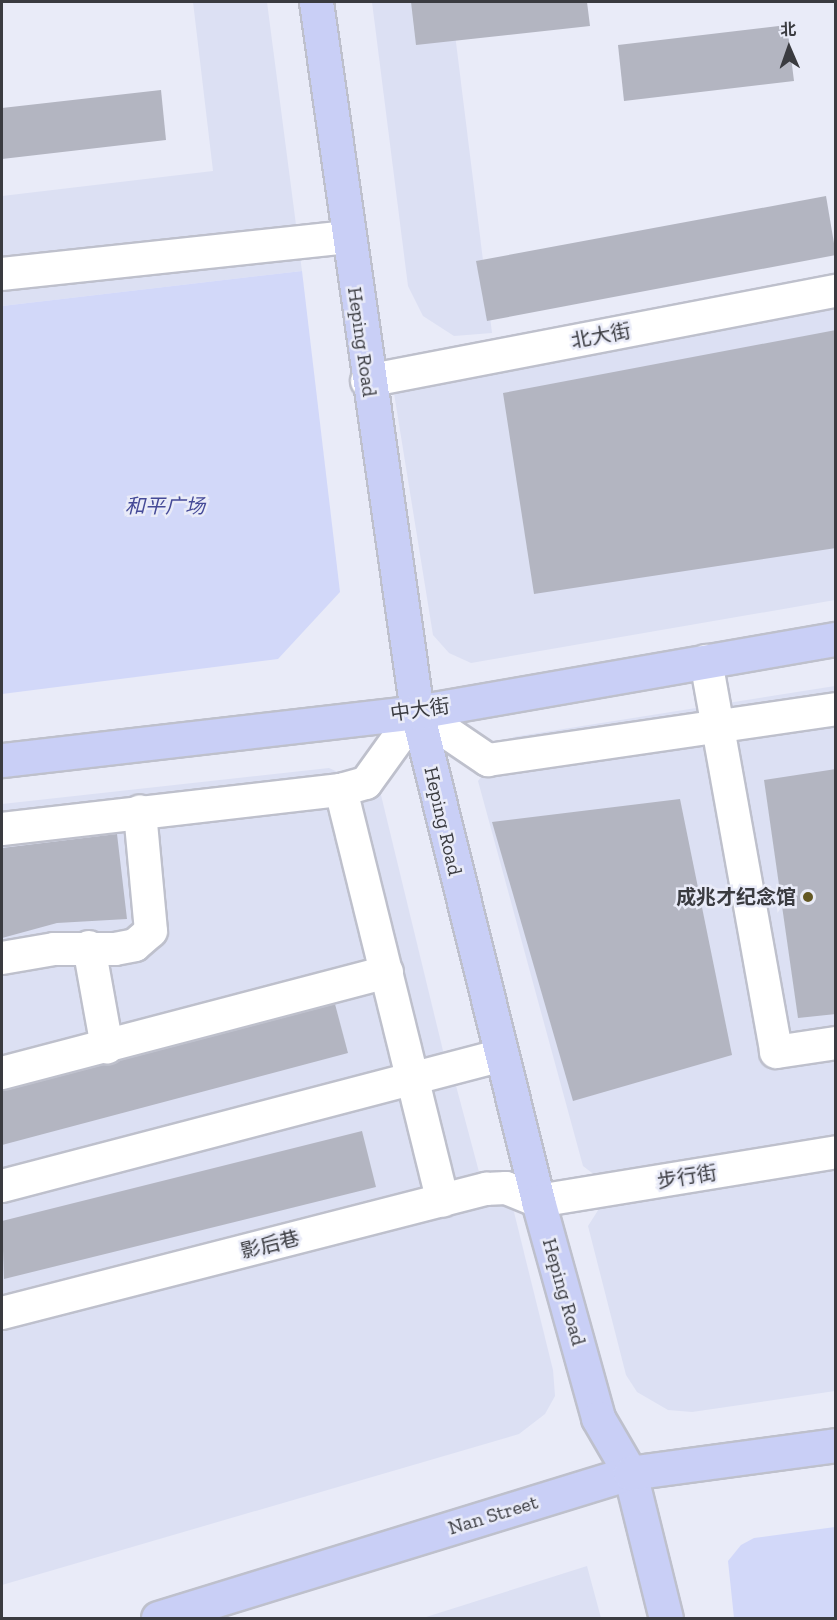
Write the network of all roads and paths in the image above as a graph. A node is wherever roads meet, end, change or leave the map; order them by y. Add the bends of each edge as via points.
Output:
1 (316, 2) edge
2 (346, 237) junction
3 (2, 274) edge
4 (836, 291) edge
5 (367, 381) junction
6 (836, 639) edge
7 (706, 660) junction
8 (836, 709) edge
9 (417, 712) junction
10 (718, 728) junction
11 (2, 760) edge
12 (341, 790) junction
13 (140, 812) junction
14 (2, 829) edge
15 (89, 947) junction
16 (2, 958) edge
17 (387, 972) junction
18 (836, 1044) edge
19 (107, 1047) junction
20 (499, 1056) junction
21 (2, 1073) edge
22 (415, 1078) junction
23 (836, 1152) edge
24 (2, 1186) edge
25 (443, 1201) junction
26 (538, 1201) junction
27 (2, 1313) edge
28 (836, 1445) edge
29 (630, 1473) junction
30 (158, 1618) edge
31 (666, 1618) edge

1 - 2 main road, Heping Road
2 - 3 street
2 - 5 main road, Heping Road
4 - 5 street, 北大街
5 - 9 main road, Heping Road
6 - 7 main road, 中大街
7 - 9 main road, 中大街
7 - 10 street
8 - 10 street
9 - 10 street via 488,760
9 - 11 main road, 中大街
9 - 12 street via 366,783
9 - 20 main road, Heping Road
10 - 18 street via 776,1052
12 - 13 street
12 - 17 street
13 - 14 street
13 - 15 street via 151,931 135,945
15 - 16 street
15 - 19 street
17 - 19 street
17 - 22 street
19 - 21 street
20 - 22 street
20 - 26 main road, Heping Road
22 - 24 street
22 - 25 street
23 - 26 street, 步行街
25 - 26 street, 影后巷 via 506,1188
25 - 27 street, 影后巷
26 - 29 main road, Heping Road via 598,1418
28 - 29 main road, Nan Street
29 - 30 main road, Nan Street
29 - 31 main road, Heping Road

